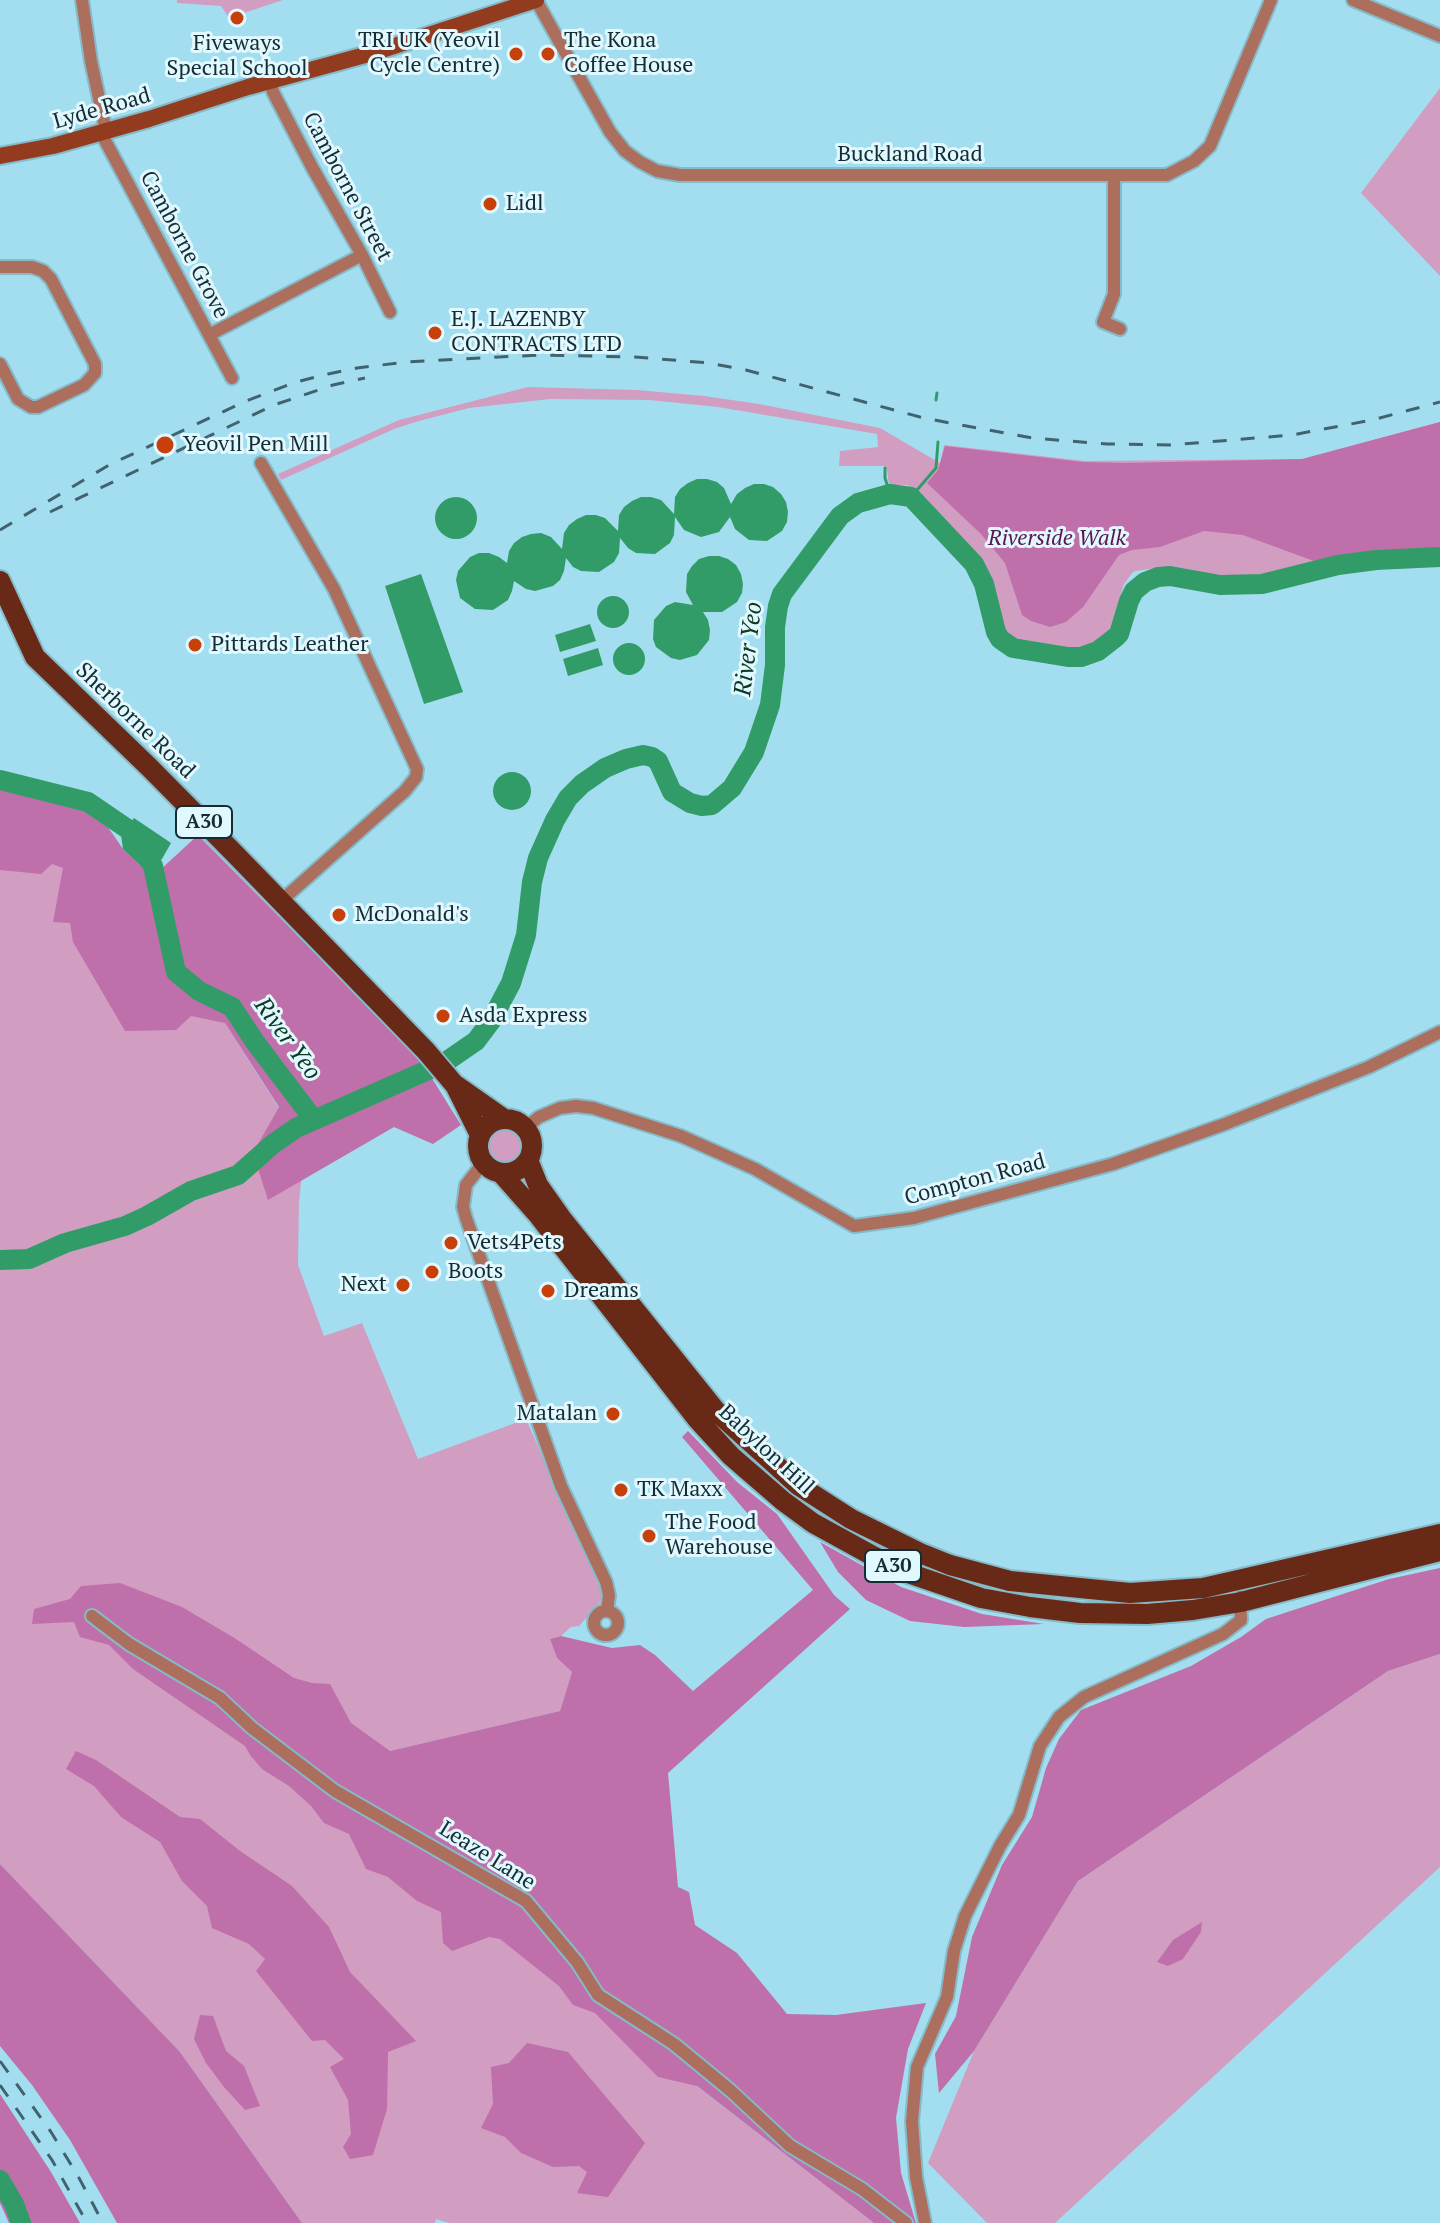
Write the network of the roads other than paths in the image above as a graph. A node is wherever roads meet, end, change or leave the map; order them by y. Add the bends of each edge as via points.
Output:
1 (82, 0) edge
2 (536, 0) edge
3 (1271, 0) edge
4 (1353, 0) edge
5 (490, 7) edge
6 (1440, 36) edge
7 (270, 80) junction
8 (103, 131) junction
9 (0, 156) edge
10 (1114, 175) junction
11 (362, 255) junction
12 (0, 267) edge
13 (390, 312) dead end
14 (1120, 329) dead end
15 (209, 335) junction
16 (0, 364) edge
17 (232, 378) dead end
18 (261, 463) dead end
19 (0, 581) edge
20 (281, 901) junction
21 (1440, 1032) edge
22 (454, 1084) junction
23 (504, 1119) junction
24 (525, 1128) junction
25 (480, 1135) junction
26 (528, 1160) junction
27 (492, 1168) junction
28 (664, 1362) junction
29 (1440, 1534) edge
30 (1440, 1551) edge
31 (1237, 1581) junction
32 (1241, 1602) junction
33 (607, 1611) dead end
34 (92, 1616) dead end
35 (906, 2223) edge
36 (925, 2223) edge

1 - 8 street, Camborne Grove
2 - 5 street, Lyde Road
2 - 10 street, Buckland Road via 610,132 625,151 657,171
3 - 10 street, Buckland Road via 1210,146 1167,175
4 - 6 street
5 - 7 street, Lyde Road via 376,52
7 - 8 street, Lyde Road
7 - 11 street, Camborne Street
8 - 9 street, Lyde Road
8 - 15 street, Camborne Grove
10 - 14 street via 1114,294 1103,322
11 - 13 street, Camborne Street
11 - 15 street
12 - 16 street via 32,267 51,279 95,373 84,385 31,407 18,399
15 - 17 street, Camborne Grove
18 - 20 street via 334,589 417,769 405,791
19 - 20 main road, Sherborne Road / A30 via 35,657
20 - 22 main road, Sherborne Road / A30
21 - 24 street, Compton Road via 1369,1067 1113,1164 914,1218 854,1226 755,1169 681,1136 593,1108 560,1108
22 - 23 main road, A30
22 - 25 main road, A30
23 - 24 main road, A30
23 - 25 main road via 489,1123
24 - 26 main road, A30 via 532,1144
25 - 27 main road, A30 via 477,1150
26 - 27 main road via 517,1171
26 - 28 main road, Babylon Hill / A30 via 538,1185
27 - 28 main road, Babylon Hill / A30
27 - 33 street via 466,1185 463,1207 561,1486 606,1582
28 - 31 main road, Babylon Hill / A30 via 798,1485 851,1519 950,1565 1010,1581 1130,1593
28 - 32 main road, Babylon Hill / A30 via 698,1420 783,1501 813,1523 908,1573 981,1598 1080,1613 1147,1614
29 - 31 main road, Babylon Hill / A30
30 - 32 main road, Babylon Hill / A30
31 - 32 street
32 - 36 street via 1241,1620 1223,1634 1084,1697 1059,1717 1040,1746 1019,1815 965,1916 947,1997 917,2067 912,2121
34 - 35 street, Leaze Lane via 220,1698 335,1791 526,1901 598,1995 674,2044 790,2146

